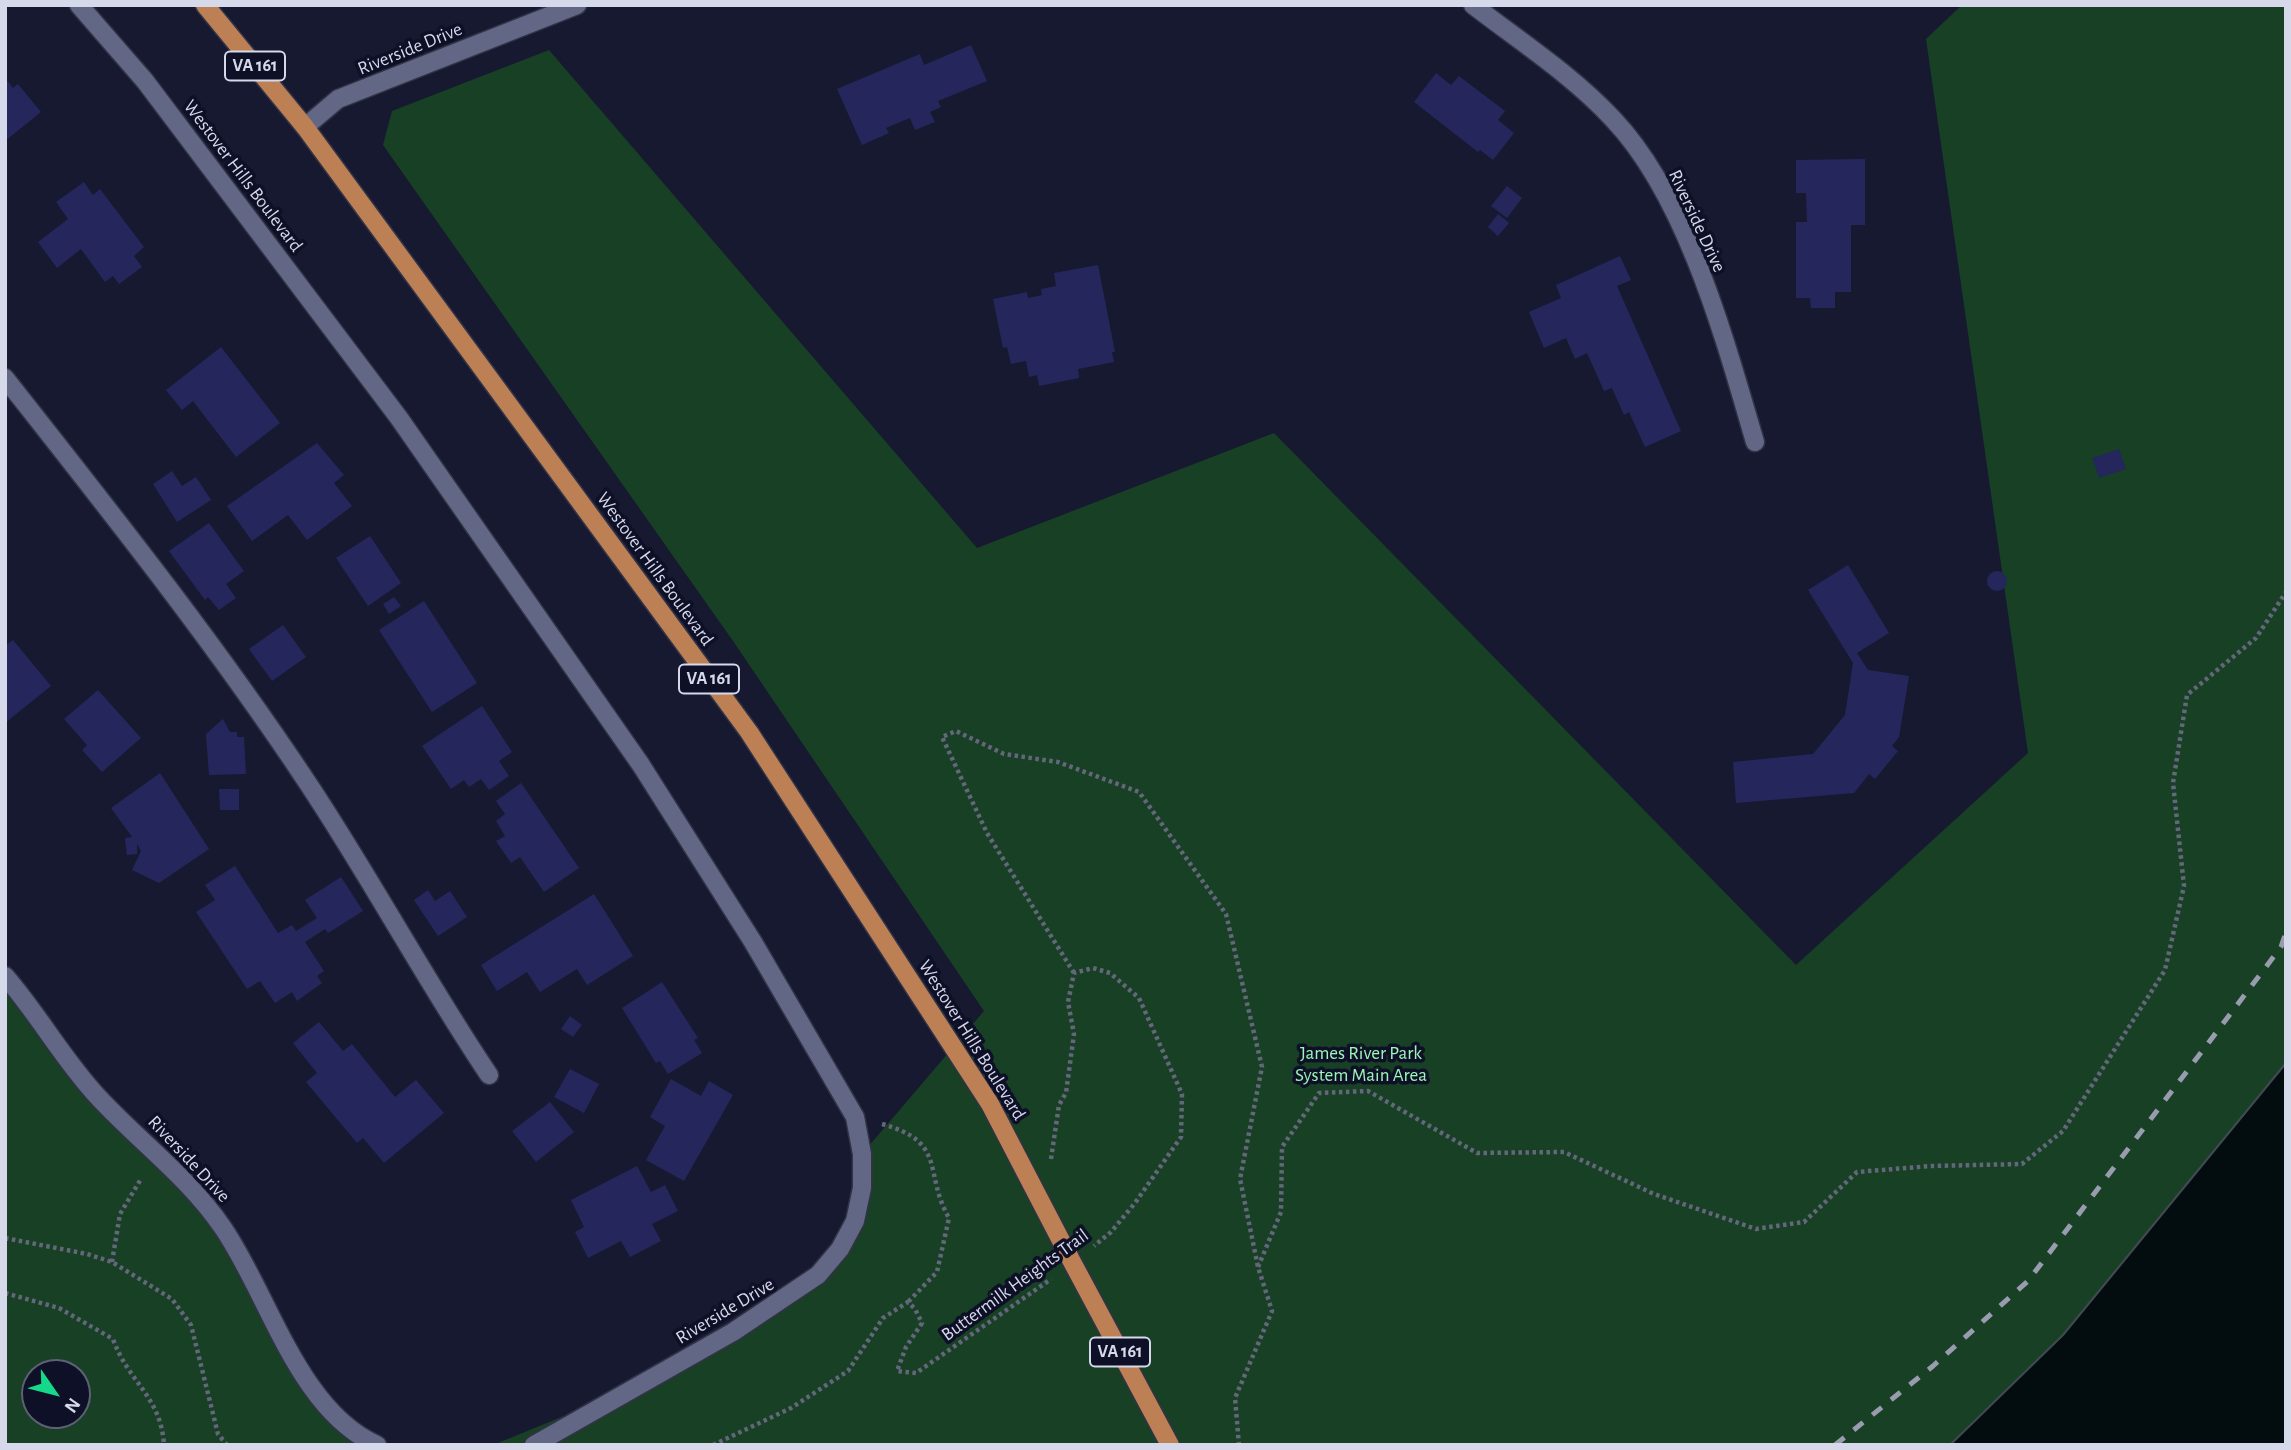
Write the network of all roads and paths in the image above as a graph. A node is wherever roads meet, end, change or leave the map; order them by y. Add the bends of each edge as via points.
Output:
1 (79, 5) edge
2 (205, 5) edge
3 (577, 5) edge
4 (1474, 5) edge
5 (305, 127) junction
6 (5, 378) edge
7 (1755, 442) dead end
8 (2286, 592) edge
9 (1074, 973) junction
10 (5, 976) edge
11 (489, 1075) dead end
12 (855, 1117) junction
13 (156, 1152) junction
14 (862, 1154) joint
15 (1051, 1163) dead end
16 (5, 1238) edge
17 (1089, 1250) dead end
18 (112, 1262) junction
19 (1258, 1267) junction
20 (1057, 1275) dead end
21 (5, 1293) edge
22 (908, 1302) junction
23 (164, 1445) edge
24 (227, 1445) edge
25 (377, 1445) edge
26 (534, 1445) edge
27 (713, 1445) edge
28 (1170, 1445) edge
29 (1239, 1445) edge

1 - 12 street, Westover Hills Boulevard via 145,81 399,418 634,754 753,942
2 - 5 main road, Westover Hills Boulevard / VA 161
3 - 5 street, Riverside Drive via 338,99
4 - 7 street, Riverside Drive via 1577,84 1615,121 1658,181 1727,341
5 - 28 main road, Westover Hills Boulevard / VA 161, bridge via 749,733 990,1104
6 - 11 street via 179,601 308,783
8 - 19 path via 2256,638 2188,695 2173,783 2185,886 2165,970 2063,1131 2022,1164 1857,1172 1804,1222 1756,1229 1654,1194 1564,1152 1477,1153 1368,1091 1319,1093 1282,1147 1281,1212
9 - 15 path via 1068,1002 1074,1034
9 - 17 path, Buttermilk Heights Trail via 1093,968 1110,973 1139,998 1182,1094 1181,1137 1135,1203
9 - 19 path via 987,833 942,737 956,731 1004,754 1058,762 1139,792 1226,914 1262,1067 1240,1179
10 - 13 street, Riverside Drive via 98,1097
12 - 14 street, Westover Hills Boulevard
12 - 22 path via 899,1129 924,1144 935,1171 937,1198 948,1218 947,1236 937,1272
13 - 18 path via 120,1214
13 - 25 street, Riverside Drive via 223,1228 324,1403
14 - 26 street, Riverside Drive via 862,1188 855,1221 818,1275 733,1332
16 - 18 path
18 - 24 path via 172,1299 191,1325 218,1434
19 - 29 path via 1272,1311 1235,1398
20 - 22 path, Buttermilk Heights Trail via 916,1373 897,1371 922,1323
21 - 23 path via 59,1308 113,1339 119,1359 159,1412
22 - 27 path via 883,1318 848,1371 791,1408

